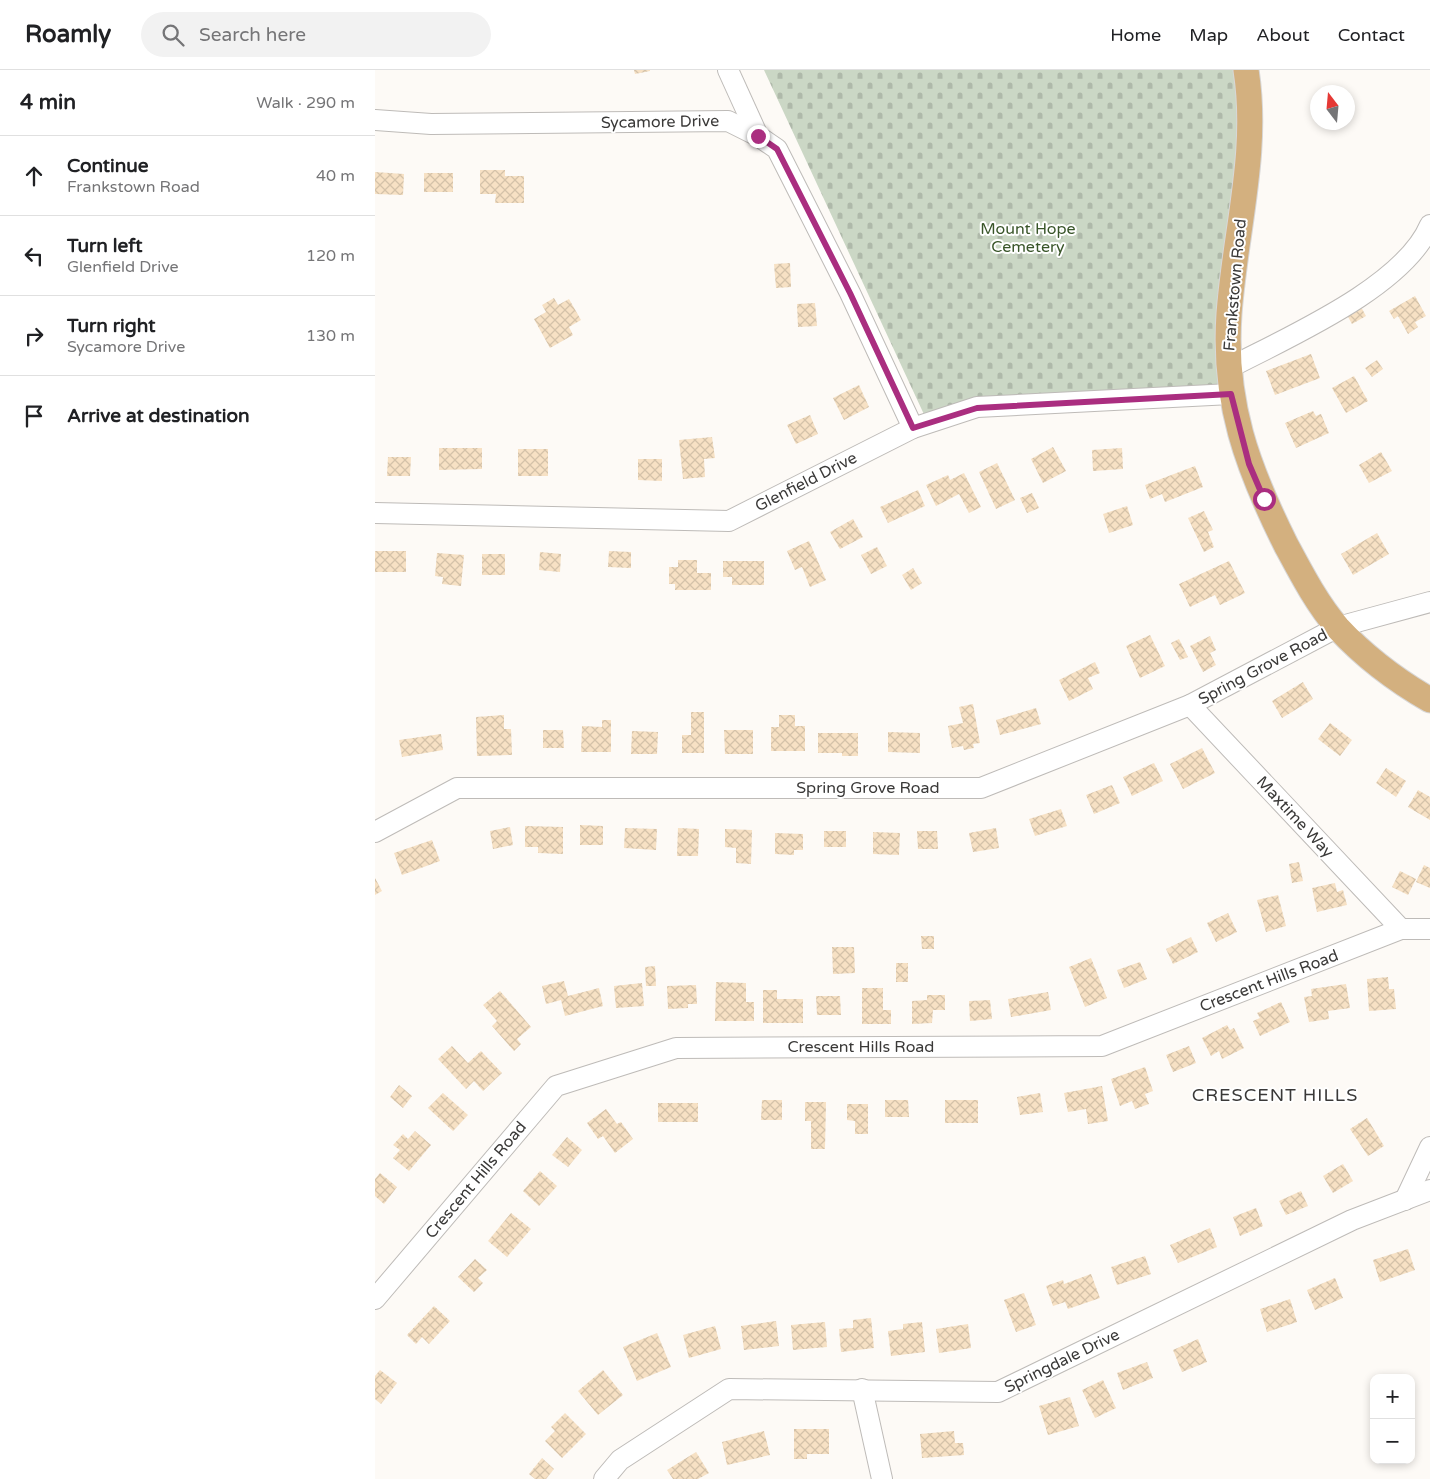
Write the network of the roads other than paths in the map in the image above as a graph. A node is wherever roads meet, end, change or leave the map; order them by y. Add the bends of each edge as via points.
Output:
1 (728, 70) edge
2 (1246, 70) edge
3 (375, 120) edge
4 (758, 136) junction
5 (1430, 224) edge
6 (1229, 368) junction
7 (1231, 394) junction
8 (913, 428) junction
9 (375, 513) edge
10 (1430, 602) edge
11 (1338, 627) junction
12 (1430, 700) edge
13 (1190, 705) junction
14 (375, 832) edge
15 (1430, 928) edge
16 (1401, 929) junction
17 (1430, 1147) edge
18 (1430, 1190) edge
19 (1405, 1200) junction
20 (375, 1300) edge
21 (862, 1389) junction
22 (604, 1479) edge
23 (883, 1479) edge

1 - 4 street
2 - 6 main road, Frankstown Road via 1251,103 1250,152 1229,313
3 - 4 street, Sycamore Drive via 431,124 728,121
4 - 8 street, Sycamore Drive via 777,149 850,293
5 - 6 street via 1425,237 1404,262 1345,307
6 - 7 main road, Frankstown Road
7 - 8 street, Glenfield Drive via 977,408
7 - 11 main road, Frankstown Road via 1249,464 1269,511 1317,599
8 - 9 street, Glenfield Drive via 729,521
10 - 11 street, Spring Grove Road
11 - 12 main road, Frankstown Road via 1373,660
11 - 13 street, Spring Grove Road
13 - 14 street, Spring Grove Road via 981,788 457,788
13 - 16 street, Maxtime Way
15 - 16 street, Crescent Hills Road
16 - 20 street, Crescent Hills Road via 1102,1046 676,1048 556,1086
17 - 19 street
18 - 19 street, Springdale Drive
19 - 21 street, Springdale Drive via 1352,1220 998,1392
21 - 22 street, Springdale Drive via 729,1389 620,1460
21 - 23 street

